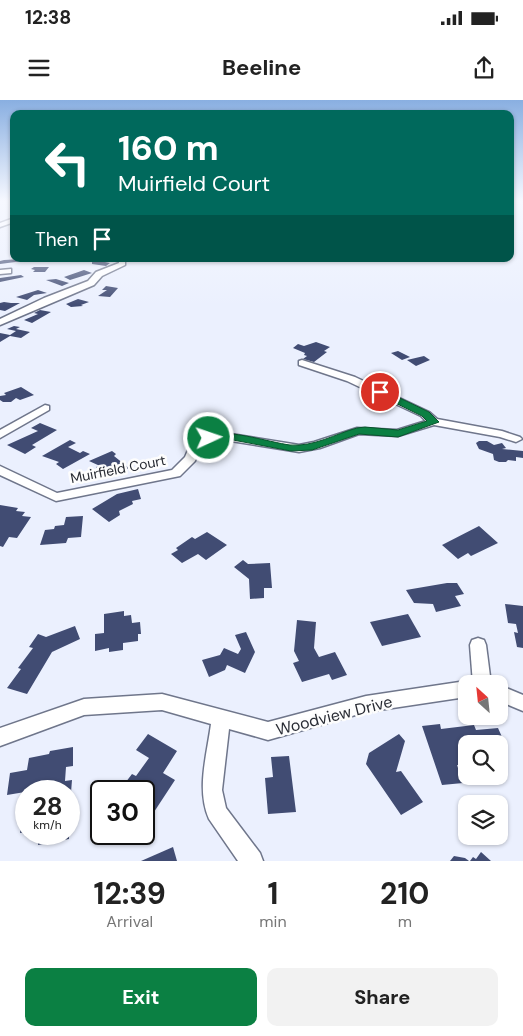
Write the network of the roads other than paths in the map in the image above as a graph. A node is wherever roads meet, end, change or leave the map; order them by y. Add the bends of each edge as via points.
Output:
1 (123, 262) edge
2 (0, 322) edge
3 (302, 363) dead end
4 (45, 408) dead end
5 (434, 422) junction
6 (0, 435) edge
7 (516, 439) dead end
8 (0, 470) edge
9 (478, 645) dead end
10 (481, 675) edge
11 (458, 690) edge
12 (508, 697) edge
13 (523, 703) edge
14 (221, 718) junction
15 (0, 737) edge
16 (252, 861) edge

1 - 2 street via 99,274 91,283
3 - 5 street, Muirfield Court via 351,379 426,414
4 - 6 street
5 - 7 street, Muirfield Court
5 - 8 street, Muirfield Court via 398,434 357,431 312,447 291,448 233,436 209,438 195,445 191,458 176,473 56,497
9 - 10 street
11 - 14 street, Woodview Drive via 366,704 268,731
12 - 13 street
14 - 15 street, Woodview Drive via 162,702 84,707
14 - 16 street via 212,790 216,812

